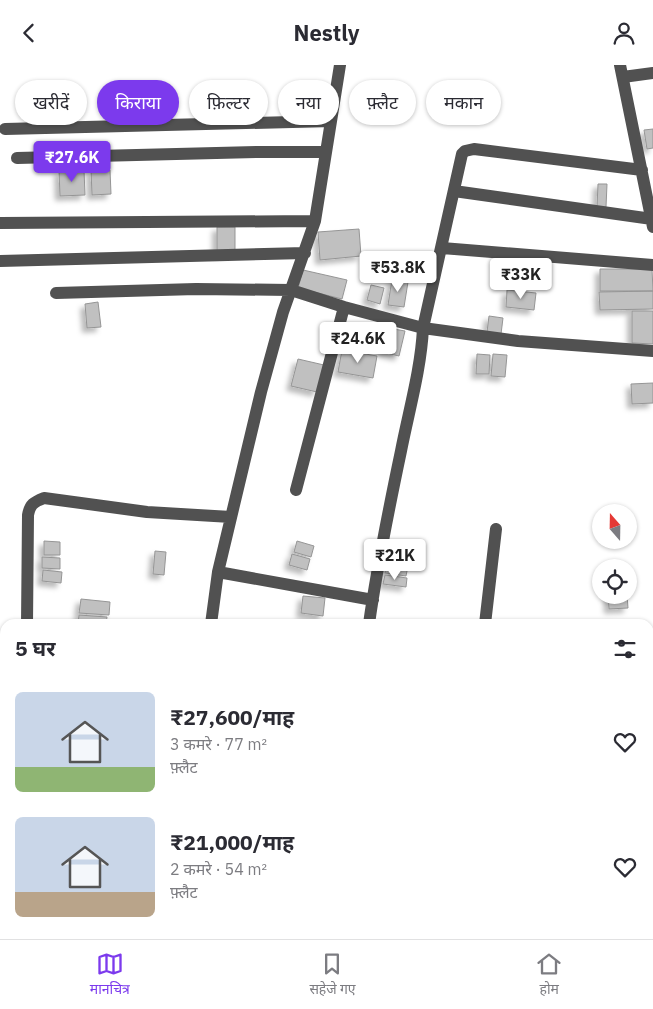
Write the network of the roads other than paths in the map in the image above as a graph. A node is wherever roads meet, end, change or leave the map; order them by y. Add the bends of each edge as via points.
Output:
1 (340, 65) edge
2 (622, 71) edge
3 (653, 73) edge
4 (338, 80) edge
5 (278, 122) edge
6 (330, 125) edge
7 (5, 129) dead end
8 (326, 152) junction
9 (17, 158) dead end
10 (642, 170) junction
11 (454, 191) junction
12 (315, 221) junction
13 (0, 223) edge
14 (652, 223) edge
15 (442, 247) junction
16 (305, 253) junction
17 (0, 261) edge
18 (653, 265) edge
19 (291, 290) junction
20 (56, 293) dead end
21 (344, 307) junction
22 (422, 328) junction
23 (653, 351) edge
24 (296, 490) dead end
25 (231, 517) junction
26 (496, 529) dead end
27 (218, 572) junction
28 (373, 600) junction
29 (27, 619) edge
30 (212, 619) edge
31 (370, 619) edge
32 (486, 619) edge

1 - 4 street
2 - 3 street
2 - 10 street
5 - 7 street
6 - 8 street
8 - 9 street
8 - 12 street
10 - 11 street via 474,149 462,154
10 - 14 street
11 - 14 street
11 - 15 street
12 - 13 street
12 - 16 street
15 - 18 street
15 - 22 street
16 - 17 street
16 - 19 street
19 - 20 street
19 - 21 street
19 - 25 street via 261,392
21 - 22 street
21 - 24 street
22 - 23 street via 518,341
22 - 28 street via 422,353 394,481
25 - 27 street
25 - 29 street via 147,511 44,498 33,502 28,515
26 - 32 street
27 - 28 street
27 - 30 street
28 - 31 street

